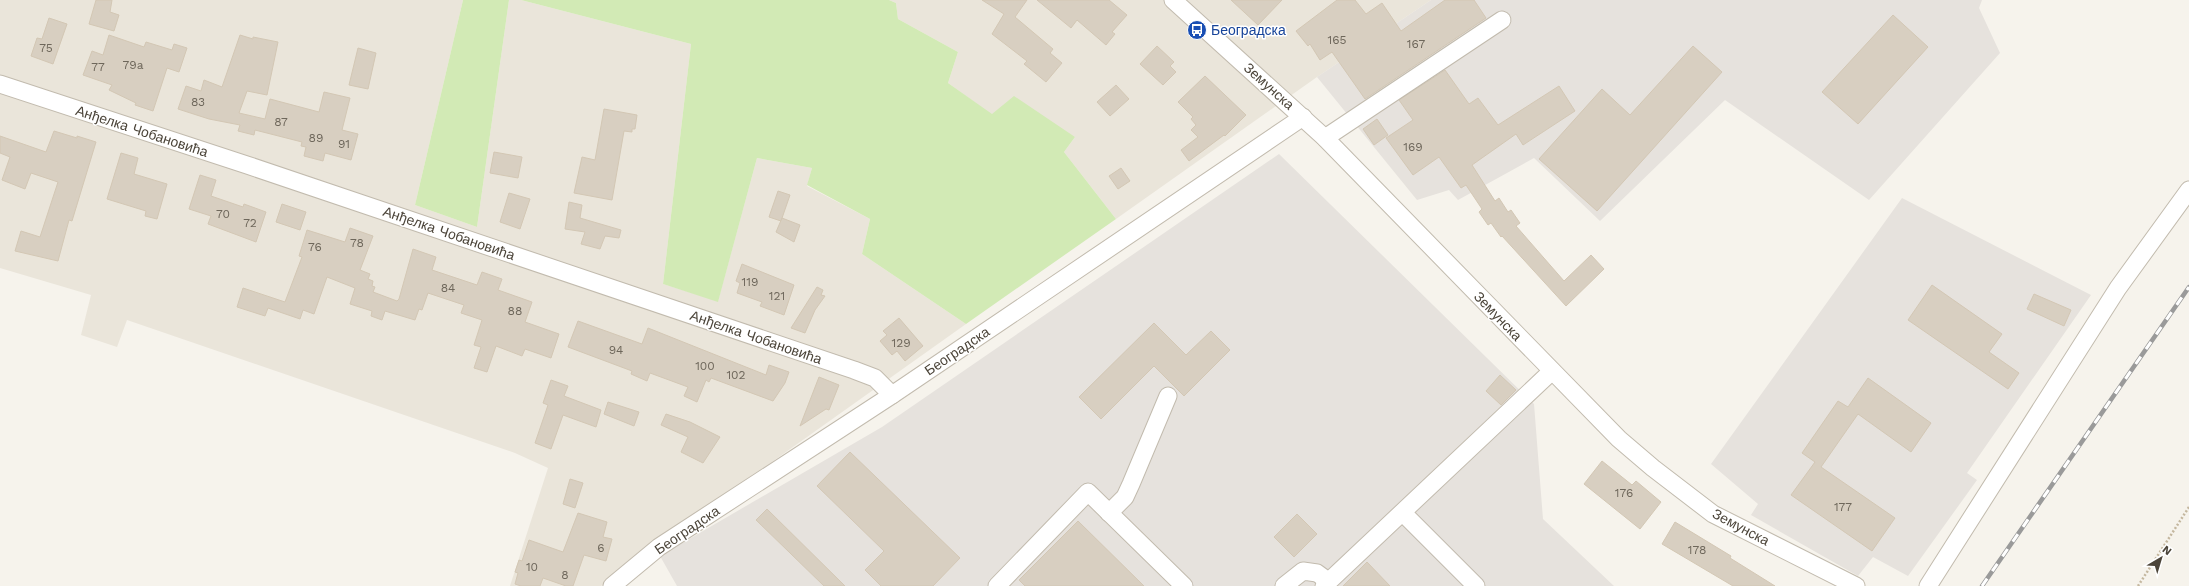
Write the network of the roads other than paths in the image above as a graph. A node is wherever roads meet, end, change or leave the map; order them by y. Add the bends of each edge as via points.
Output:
1 (1173, 0) edge
2 (1502, 20) dead end
3 (0, 84) edge
4 (1303, 117) junction
5 (1325, 138) junction
6 (2189, 190) edge
7 (1552, 371) junction
8 (892, 395) junction
9 (1168, 396) dead end
10 (1109, 513) junction
11 (1403, 513) junction
12 (1326, 584) edge
13 (612, 586) edge
14 (997, 586) edge
15 (1184, 586) edge
16 (1284, 586) edge
17 (1476, 586) edge
18 (1856, 586) edge
19 (1928, 586) edge

1 - 4 street, Земунска
2 - 5 street
3 - 8 street, Анђелка Чобановића via 854,370 875,378
4 - 5 street, Земунска
4 - 8 street, Београдска
5 - 7 street, Земунска
6 - 19 street via 2118,288
7 - 11 street
7 - 18 street, Земунска via 1619,439 1713,514
8 - 13 street, Београдска via 659,547
9 - 10 street via 1132,484 1125,497
10 - 14 street via 1088,492
10 - 15 street
11 - 12 street
11 - 17 street
12 - 16 street via 1317,573 1303,571

